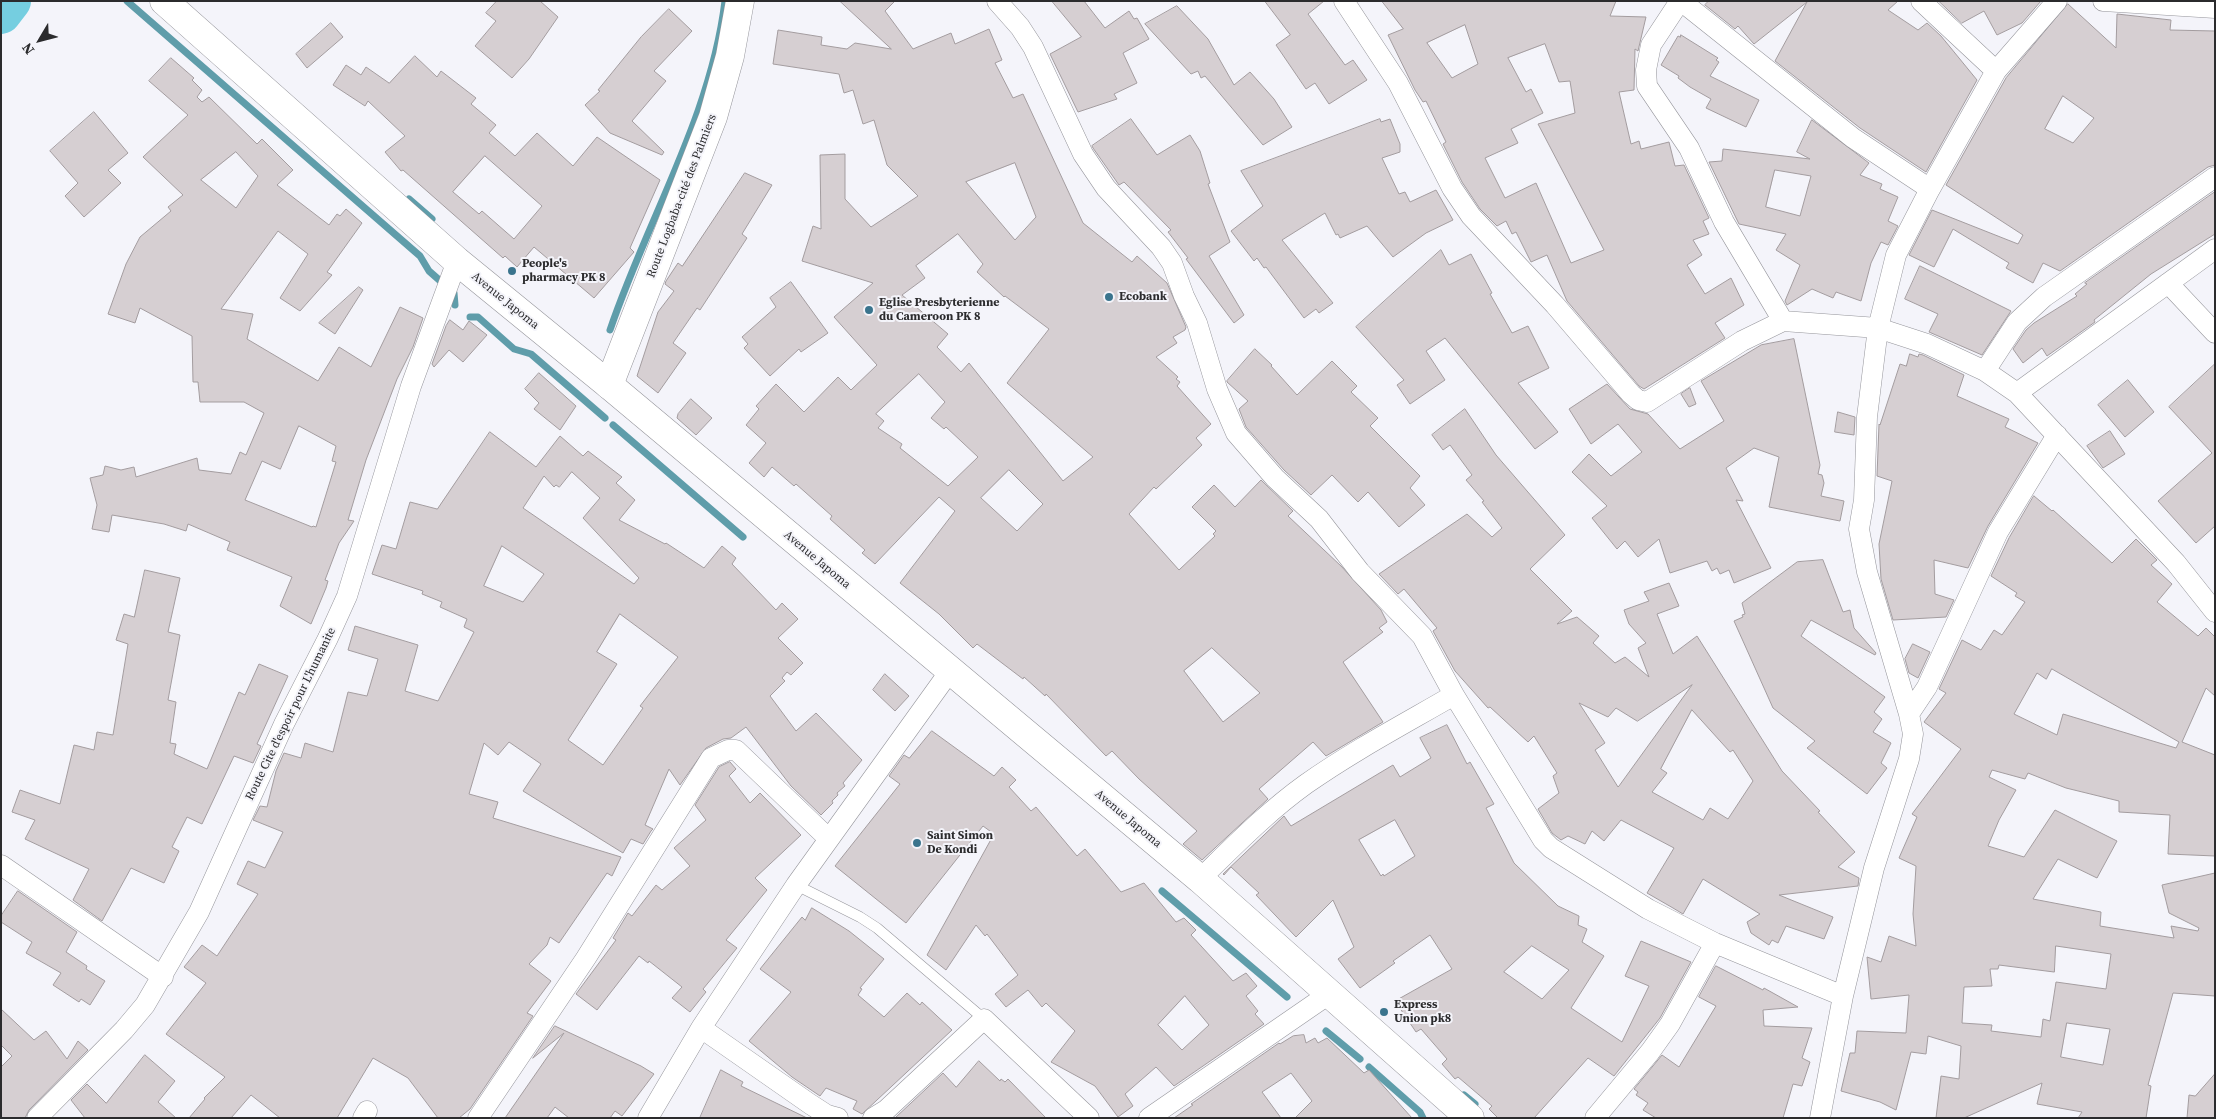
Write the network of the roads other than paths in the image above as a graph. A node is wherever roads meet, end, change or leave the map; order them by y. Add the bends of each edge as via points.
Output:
1 (164, 1) edge
2 (740, 1) edge
3 (997, 1) edge
4 (1344, 1) edge
5 (1681, 1) edge
6 (1921, 1) edge
7 (2057, 1) edge
8 (2103, 1) edge
9 (2215, 8) edge
10 (1996, 71) junction
11 (2215, 178) edge
12 (1930, 189) junction
13 (2215, 249) edge
14 (457, 262) junction
15 (2168, 283) junction
16 (1783, 320) junction
17 (1878, 328) junction
18 (2215, 333) edge
19 (1985, 371) junction
20 (609, 385) junction
21 (2017, 393) junction
22 (2058, 435) junction
23 (2215, 612) edge
24 (950, 671) junction
25 (1454, 695) junction
26 (1909, 714) junction
27 (829, 839) junction
28 (1, 866) edge
29 (1200, 879) junction
30 (796, 885) junction
31 (1715, 943) junction
32 (163, 977) junction
33 (1329, 994) junction
34 (1843, 996) junction
35 (984, 1019) junction
36 (701, 1028) junction
37 (831, 1117) edge
38 (37, 1118) edge
39 (478, 1118) edge
40 (648, 1118) edge
41 (873, 1118) edge
42 (1089, 1118) edge
43 (1149, 1118) edge
44 (1470, 1118) edge
45 (1595, 1118) edge
46 (1820, 1118) edge

1 - 14 main road, Avenue Japoma
2 - 20 main road, Route Logbaba-cité des Palmiers via 730,56 713,117
3 - 25 street via 1033,47 1083,154 1106,188 1172,263 1198,323 1217,388 1236,433 1275,478 1319,519 1360,572 1422,636
4 - 16 street via 1398,83 1452,188 1471,216 1638,400 1647,402 1742,341
5 - 12 street via 1853,138
5 - 16 street via 1651,45 1646,70 1647,86 1689,148 1724,222
6 - 10 street
7 - 10 street
8 - 9 street
10 - 12 street
11 - 19 street via 2044,297 2017,322
12 - 17 street via 1896,255
13 - 15 street
14 - 20 main road, Avenue Japoma
14 - 32 street, Route Cite d'espoir pour L'humanite via 408,395 347,596 284,724 199,912
15 - 18 street
15 - 21 street
16 - 17 street
17 - 19 street via 1927,344
17 - 26 street via 1867,417 1864,500 1859,529 1870,581
19 - 21 street
20 - 24 main road, Avenue Japoma
21 - 22 street
22 - 23 street via 2176,562
22 - 26 street via 1998,532 1927,687
24 - 27 street
24 - 29 main road, Avenue Japoma
25 - 29 street via 1306,785 1260,820
25 - 31 street via 1548,845 1648,909
26 - 34 street via 1912,734 1909,759 1874,868
27 - 30 street
27 - 39 street via 736,750 711,758 586,958
28 - 32 street
29 - 33 main road, Avenue Japoma
30 - 35 lane via 877,928
30 - 36 street
31 - 34 street
31 - 45 street via 1670,1024
32 - 38 street, Route Cite d'espoir pour L'humanite via 124,1030
33 - 43 street
33 - 44 main road, Avenue Japoma
34 - 46 street
35 - 41 street via 886,1110
35 - 42 street
36 - 37 street
36 - 40 street

